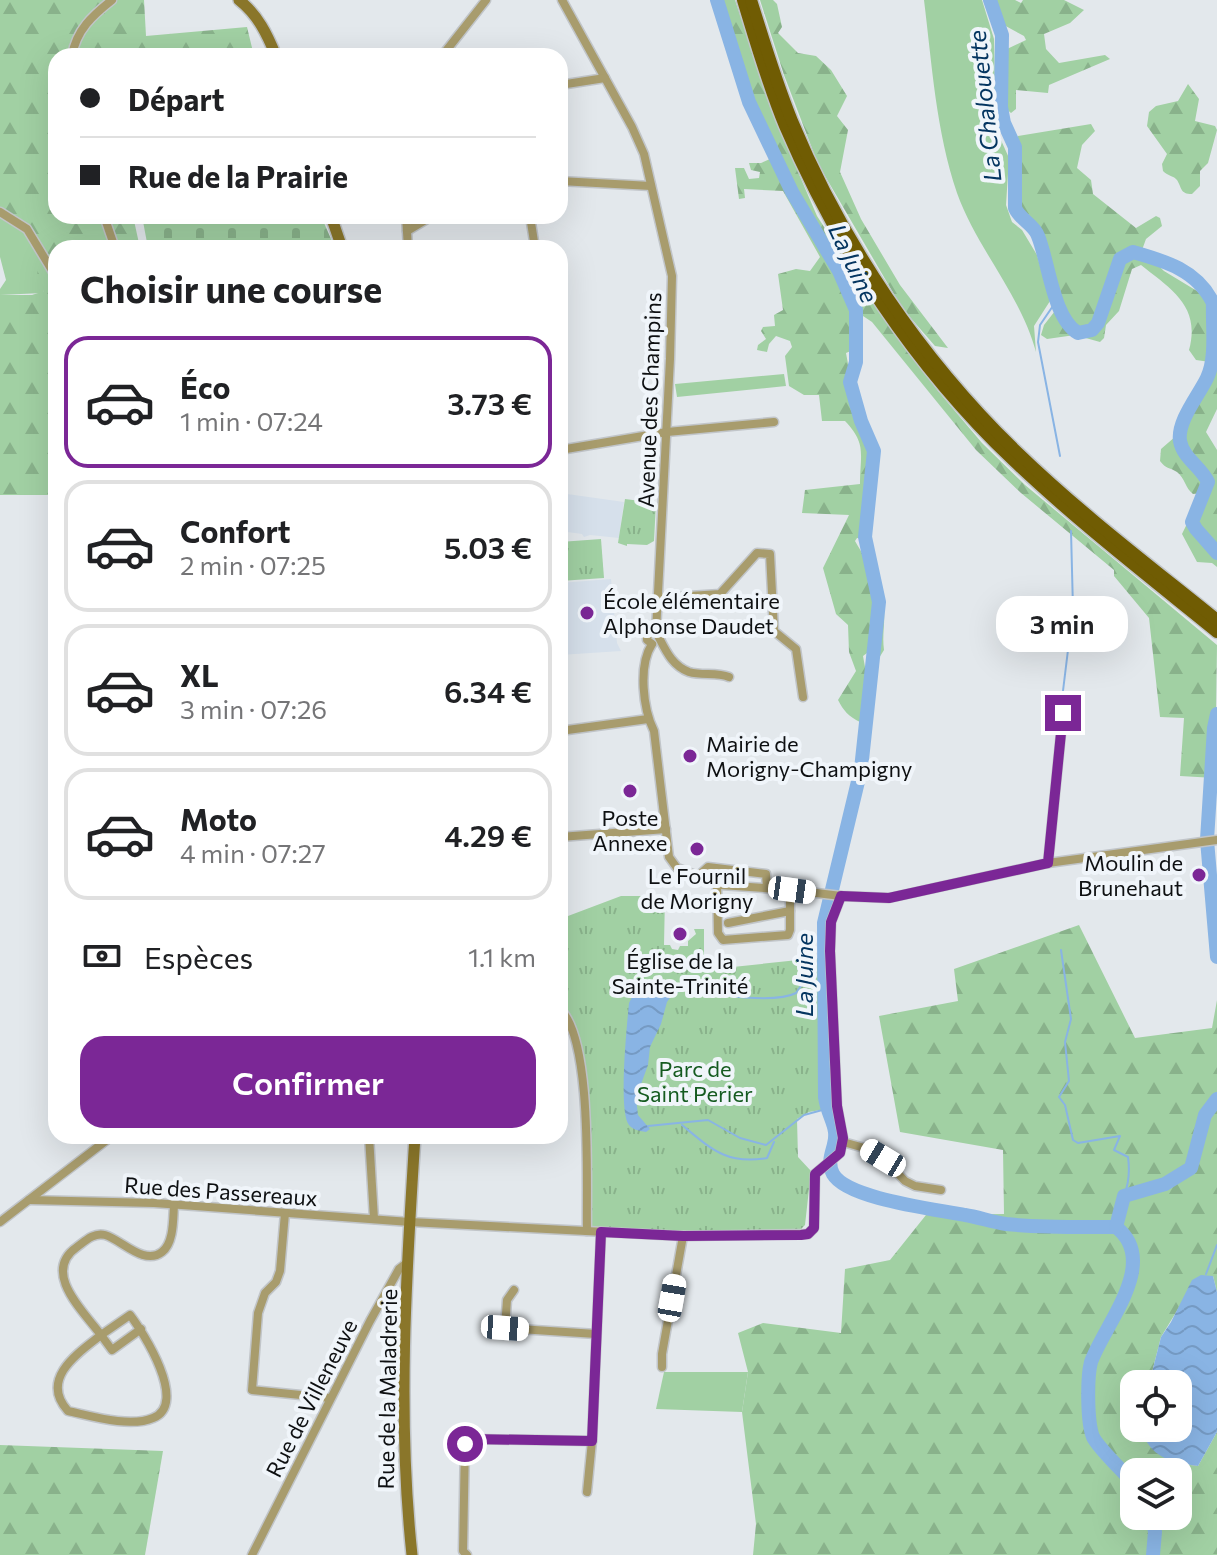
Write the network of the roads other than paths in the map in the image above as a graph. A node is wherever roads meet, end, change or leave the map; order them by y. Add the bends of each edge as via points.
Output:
1 (112, 0) edge
2 (239, 0) edge
3 (486, 0) edge
4 (562, 0) edge
5 (743, 0) edge
6 (751, 0) edge
7 (74, 48) edge
8 (272, 48) edge
9 (448, 48) edge
10 (605, 78) junction
11 (568, 84) edge
12 (568, 181) edge
13 (651, 186) junction
14 (0, 212) edge
15 (407, 224) edge
16 (419, 224) edge
17 (407, 231) junction
18 (408, 240) edge
19 (48, 263) edge
20 (774, 422) dead end
21 (667, 432) junction
22 (568, 449) edge
23 (659, 598) junction
24 (1217, 620) edge
25 (1217, 632) edge
26 (656, 639) junction
27 (729, 677) dead end
28 (803, 697) dead end
29 (1063, 713) dead end
30 (648, 719) junction
31 (568, 730) edge
32 (666, 829) junction
33 (568, 836) edge
34 (1217, 840) edge
35 (1048, 863) junction
36 (697, 877) junction
37 (717, 884) junction
38 (767, 888) junction
39 (790, 890) junction
40 (839, 896) junction
41 (790, 911) junction
42 (728, 923) dead end
43 (568, 1021) edge
44 (843, 1142) junction
45 (102, 1144) edge
46 (369, 1144) edge
47 (415, 1144) edge
48 (941, 1190) dead end
49 (29, 1200) junction
50 (174, 1205) junction
51 (285, 1213) junction
52 (374, 1219) junction
53 (0, 1222) edge
54 (410, 1222) junction
55 (587, 1231) junction
56 (601, 1232) junction
57 (683, 1236) junction
58 (409, 1261) junction
59 (514, 1290) dead end
60 (141, 1329) junction
61 (596, 1334) junction
62 (101, 1335) junction
63 (662, 1367) dead end
64 (330, 1398) junction
65 (592, 1441) junction
66 (587, 1492) dead end
67 (252, 1555) edge
68 (412, 1555) edge
69 (467, 1555) edge

1 - 7 street via 79,33
2 - 8 main road via 254,13
3 - 9 street
4 - 10 street, Avenue des Champins
5 - 25 main road via 766,78 804,168 897,325 951,395 1011,458
6 - 24 main road via 792,121 826,193 904,320 956,388 1015,451
10 - 11 street
10 - 13 street, Avenue des Champins via 644,154
12 - 13 street
13 - 21 street, Avenue des Champins via 672,276
14 - 19 street via 31,234
15 - 17 street
16 - 17 street
17 - 18 street
20 - 21 street
21 - 22 street
21 - 23 street, Avenue des Champins
23 - 26 street, Avenue des Champins
23 - 28 street via 720,594 757,553 770,554 774,631 796,649
26 - 27 street via 688,672
26 - 30 street, Avenue des Champins via 645,660
29 - 35 street
30 - 31 street
30 - 32 street, Avenue des Champins
32 - 33 street
32 - 36 street, Avenue des Champins via 669,857 677,868
34 - 35 street
35 - 40 street via 889,898
36 - 37 street
36 - 38 street via 708,867 754,870 766,874
37 - 38 street
37 - 41 street via 718,933 723,940 784,936 790,930
38 - 39 street
39 - 40 street
39 - 41 street
40 - 44 street via 830,951
41 - 42 street
43 - 55 street via 582,1064
44 - 48 street via 875,1154 915,1186
44 - 57 street, Rue des Passereaux via 840,1153 815,1174 814,1228 808,1234
45 - 49 street
46 - 52 street
47 - 54 main road, Rue de la Maladrerie
49 - 50 street, Rue des Passereaux
49 - 53 street
50 - 51 street, Rue des Passereaux
50 - 62 street via 168,1245 160,1253 141,1254 104,1235 68,1253 62,1277
51 - 52 street, Rue des Passereaux
51 - 64 street via 280,1271 258,1313 252,1390
52 - 54 street, Rue des Passereaux
54 - 55 street, Rue des Passereaux
54 - 58 main road, Rue de la Maladrerie
55 - 56 street, Rue des Passereaux
56 - 57 street, Rue des Passereaux
56 - 61 street
57 - 63 street
58 - 64 street, Rue de Villeneuve via 399,1269
58 - 68 main road, Rue de la Maladrerie via 402,1395
59 - 61 street via 507,1300 505,1328
60 - 62 street via 130,1315
60 - 62 street via 112,1350
60 - 62 street via 156,1356 165,1397 161,1413 144,1420 108,1421 63,1405 58,1389 67,1361
61 - 65 street
64 - 67 street, Rue de Villeneuve
65 - 66 street
65 - 69 street via 471,1439 465,1444

